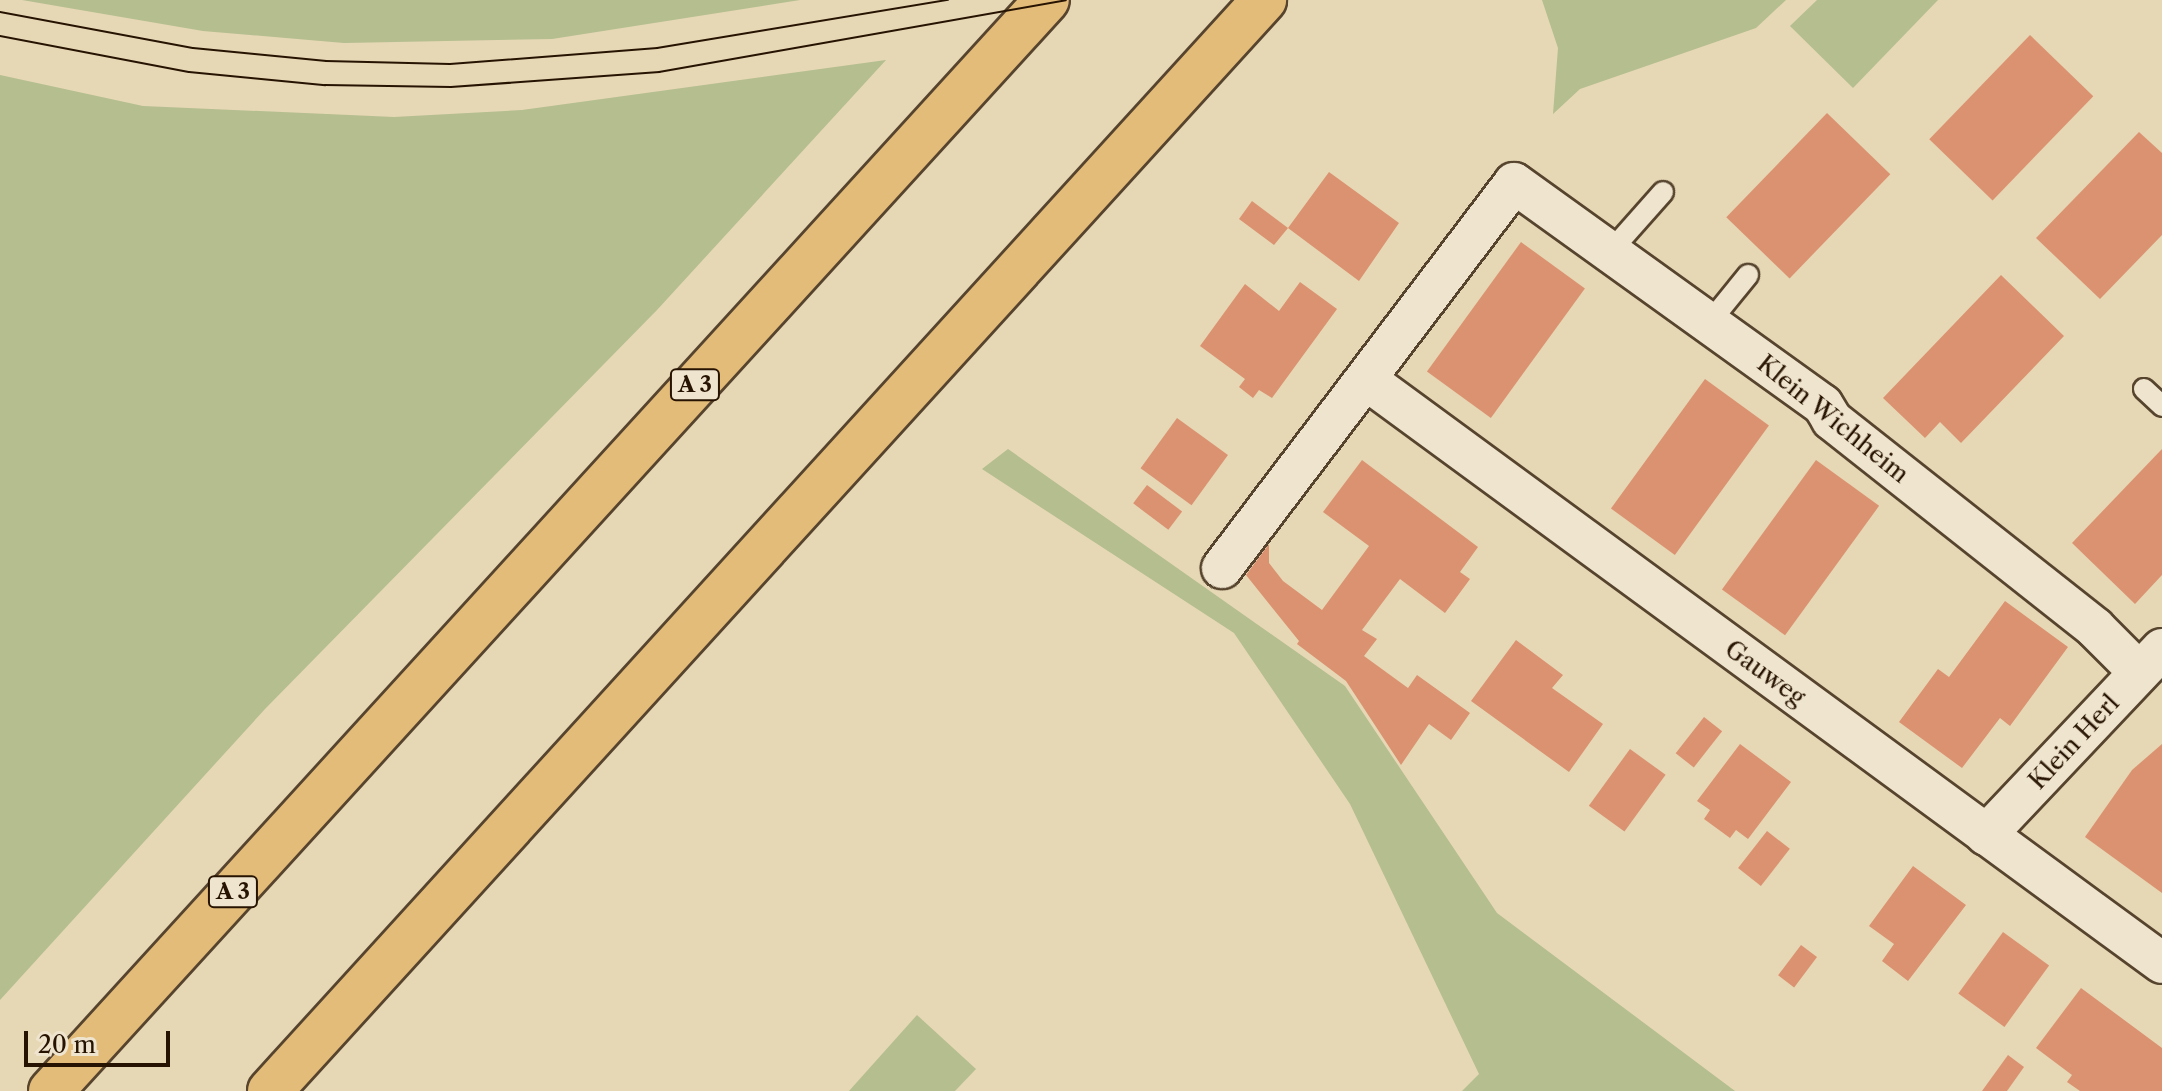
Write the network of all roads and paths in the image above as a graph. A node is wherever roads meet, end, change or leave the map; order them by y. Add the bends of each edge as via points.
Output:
1 (1047, 0) edge
2 (1264, 0) edge
3 (1663, 192) dead end
4 (1610, 252) junction
5 (1748, 275) dead end
6 (1709, 323) junction
7 (1368, 381) junction
8 (2144, 389) dead end
9 (2162, 406) edge
10 (1222, 568) dead end
11 (2151, 661) edge
12 (1986, 835) junction
13 (2162, 963) edge
14 (51, 1091) edge
15 (270, 1091) edge

1 - 14 highway, A 3
2 - 15 highway
3 - 4 lane
4 - 6 street, Klein Wichheim
4 - 7 street, Klein Wichheim via 1514,183
5 - 6 lane
6 - 11 street, Klein Wichheim via 1823,405 1832,420 2095,628
7 - 10 street
7 - 12 street, Gauweg
8 - 9 lane
11 - 12 street, Klein Herl
12 - 13 street, Gauweg

